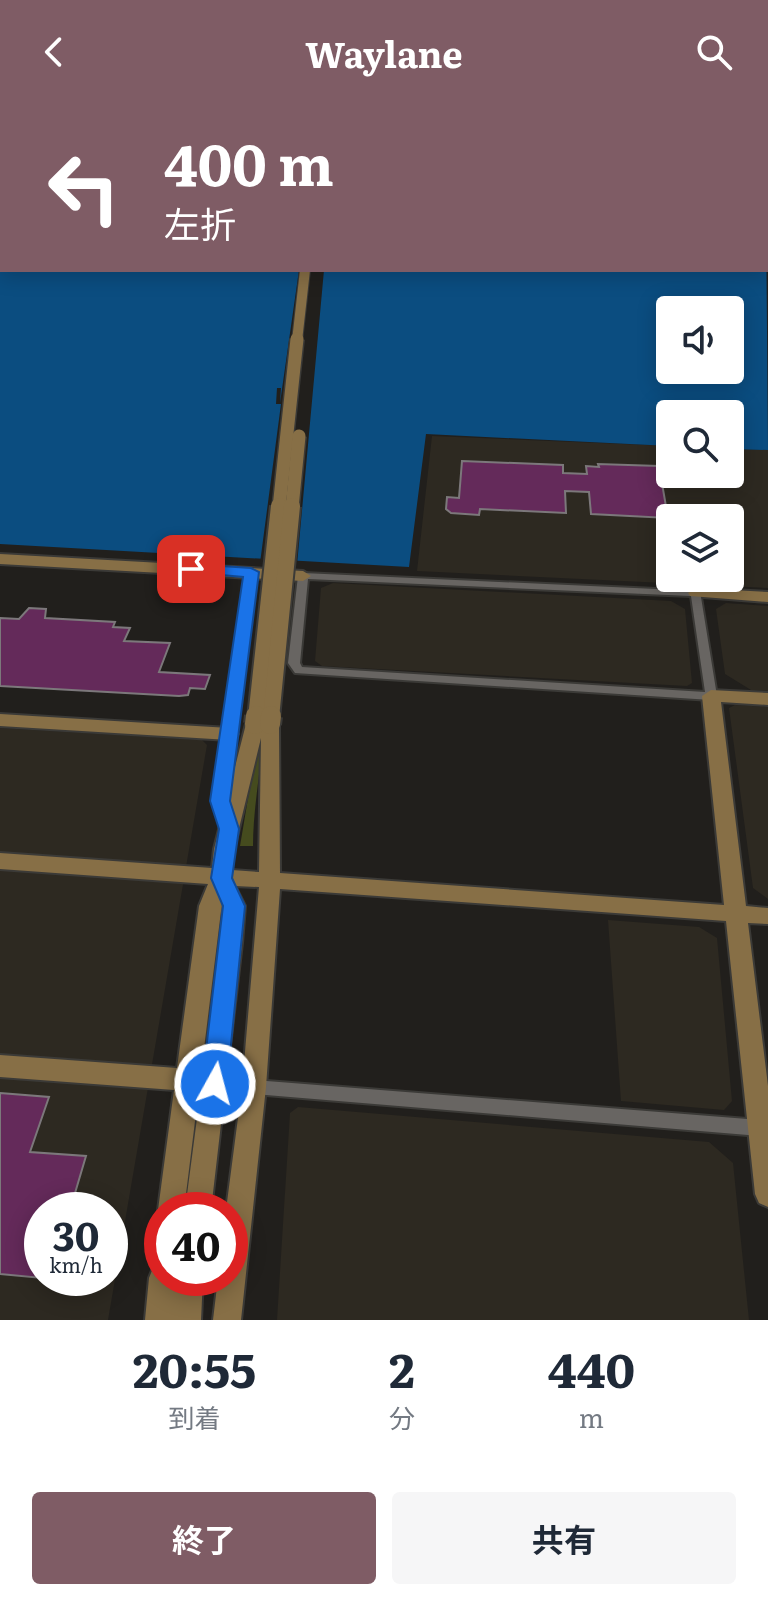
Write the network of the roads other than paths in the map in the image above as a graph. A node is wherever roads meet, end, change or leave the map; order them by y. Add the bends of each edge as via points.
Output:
1 (305, 272) edge
2 (317, 272) edge
3 (0, 559) edge
4 (251, 572) junction
5 (303, 576) junction
6 (696, 593) junction
7 (768, 597) edge
8 (711, 696) junction
9 (768, 699) edge
10 (0, 720) edge
11 (262, 724) junction
12 (229, 734) junction
13 (229, 829) junction
14 (0, 861) edge
15 (221, 878) junction
16 (269, 881) junction
17 (735, 913) junction
18 (768, 916) edge
19 (0, 1066) edge
20 (187, 1080) junction
21 (254, 1087) junction
22 (764, 1129) edge
23 (173, 1192) edge
24 (200, 1192) edge
25 (768, 1194) edge
26 (161, 1296) edge
27 (188, 1296) edge
28 (159, 1320) edge
29 (187, 1320) edge
30 (227, 1320) edge

1 - 11 street, bridge
2 - 11 street, bridge
3 - 4 street
4 - 5 street
4 - 12 street
5 - 6 street
5 - 8 street via 294,663 299,670
6 - 7 street
6 - 8 street
8 - 9 street
8 - 17 street
10 - 12 street
11 - 13 street
11 - 16 street
12 - 13 street via 220,801
13 - 15 street
14 - 15 street
15 - 16 street
15 - 20 street via 210,906
15 - 24 street via 234,906
16 - 17 street
16 - 21 street
17 - 18 street
17 - 22 street
19 - 20 street
20 - 23 street
21 - 22 street
21 - 30 street
22 - 25 street
26 - 28 street
27 - 29 street

